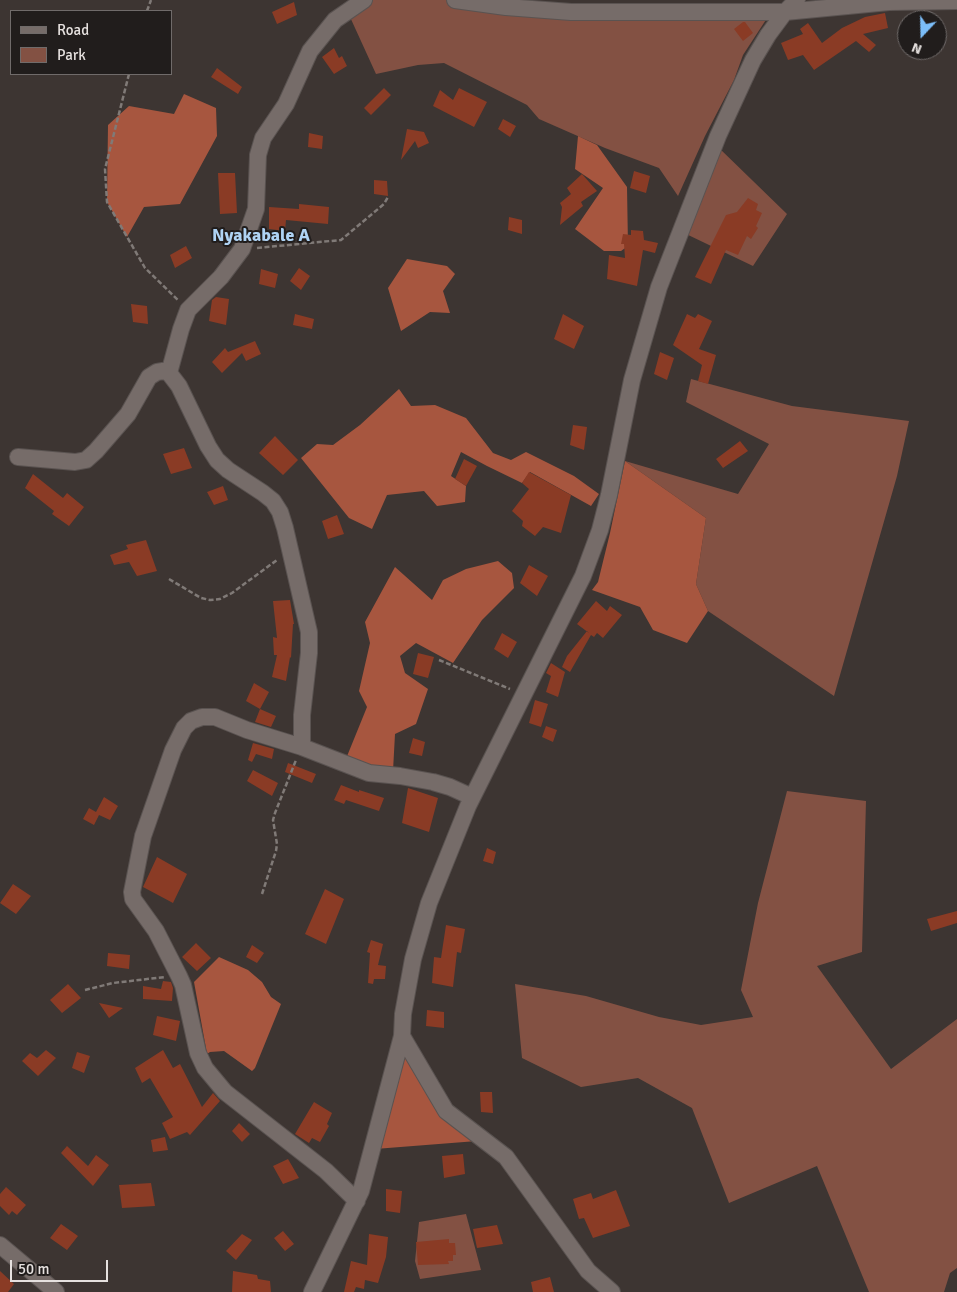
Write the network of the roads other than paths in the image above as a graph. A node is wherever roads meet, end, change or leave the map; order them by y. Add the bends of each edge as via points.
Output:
1 (364, 0) edge
2 (455, 0) edge
3 (797, 0) edge
4 (957, 1) edge
5 (785, 12) junction
6 (169, 373) junction
7 (18, 457) dead end
8 (302, 747) junction
9 (472, 797) junction
10 (402, 1036) junction
11 (357, 1201) junction
12 (0, 1245) edge
13 (56, 1292) edge
14 (312, 1292) edge
15 (612, 1292) edge

1 - 6 street via 335,20 310,51 286,104 263,138 258,155 256,210 242,249 221,277 188,310
2 - 5 street via 571,12
3 - 5 street
4 - 5 street via 889,2
5 - 9 street via 753,60 718,136 659,286 632,380 600,530 583,576
6 - 7 street via 157,372 149,377 125,418 86,460
6 - 8 street via 217,460 273,501 280,512 293,554 309,632
8 - 9 street via 369,773 433,782
8 - 11 street via 215,718 202,717 191,722 172,750 143,836 132,892 133,899 156,931 179,976 198,1053 205,1068 225,1092 326,1171
9 - 10 street via 429,903 414,959
10 - 11 street
10 - 15 street via 446,1111 506,1157 588,1271
11 - 14 street
12 - 13 street

